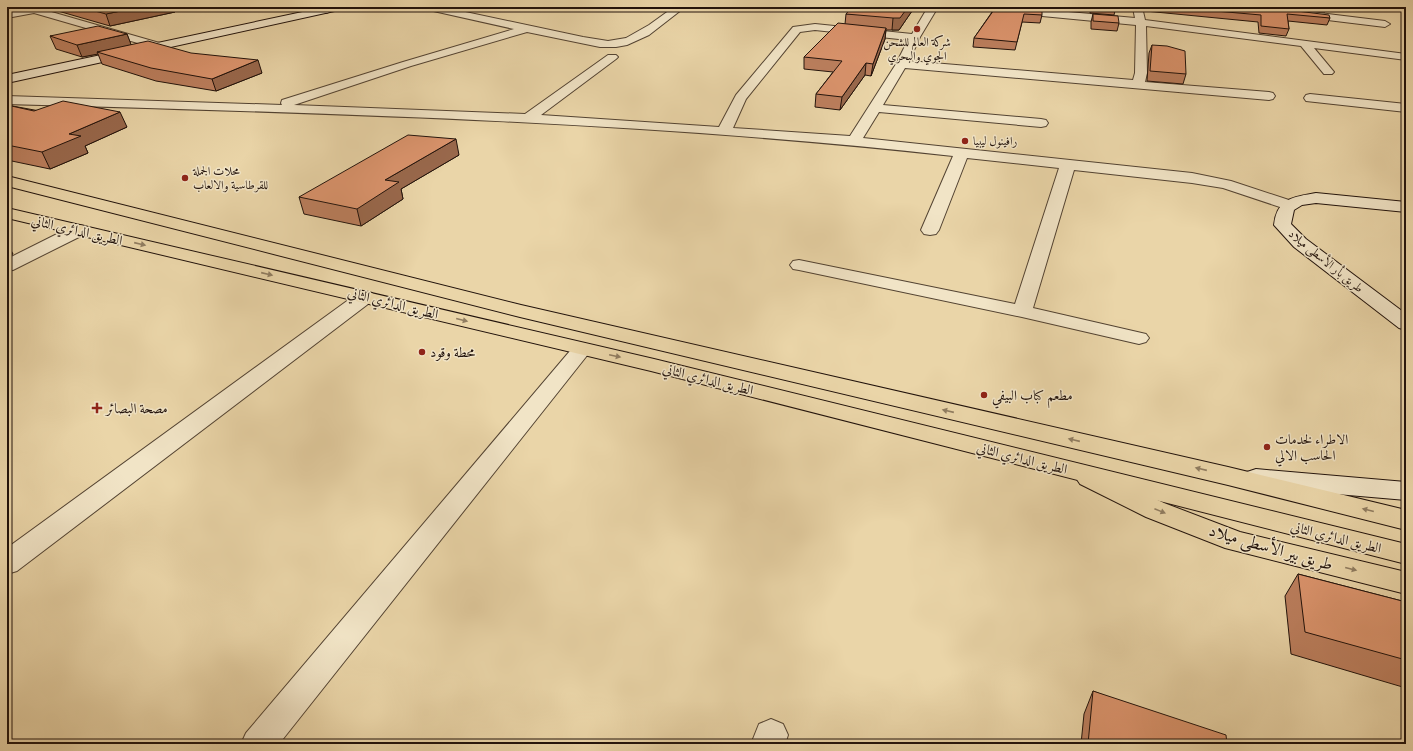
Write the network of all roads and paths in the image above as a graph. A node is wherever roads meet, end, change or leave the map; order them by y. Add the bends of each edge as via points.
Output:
1 (53, 7) edge
2 (313, 7) edge
3 (339, 7) edge
4 (429, 7) edge
5 (476, 7) edge
6 (680, 7) edge
7 (933, 7) edge
8 (981, 7) edge
9 (1138, 7) edge
10 (1246, 7) edge
11 (327, 10) junction
12 (36, 11) junction
13 (453, 13) junction
14 (7, 15) edge
15 (1141, 22) junction
16 (526, 28) junction
17 (915, 37) junction
18 (1305, 44) junction
19 (159, 46) junction
20 (612, 57) dead end
21 (1403, 57) edge
22 (902, 64) junction
23 (1328, 72) dead end
24 (7, 79) edge
25 (1139, 84) junction
26 (1269, 96) dead end
27 (1310, 98) dead end
28 (7, 100) edge
29 (272, 108) junction
30 (875, 108) junction
31 (1406, 108) edge
32 (527, 119) junction
33 (1041, 123) dead end
34 (724, 132) junction
35 (854, 141) junction
36 (962, 153) junction
37 (1068, 164) junction
38 (7, 181) edge
39 (7, 188) edge
40 (1289, 204) junction
41 (1406, 207) edge
42 (7, 213) edge
43 (79, 230) junction
44 (930, 230) dead end
45 (799, 265) dead end
46 (7, 266) edge
47 (355, 269) junction
48 (365, 296) junction
49 (1022, 311) junction
50 (1406, 324) edge
51 (1139, 338) dead end
52 (582, 349) junction
53 (1074, 471) junction
54 (1228, 476) junction
55 (1406, 491) edge
56 (1406, 520) edge
57 (1406, 554) edge
58 (7, 563) edge
59 (1406, 583) edge
60 (258, 744) edge

1 - 12 street
2 - 11 street
3 - 11 street
4 - 13 street
5 - 13 street
6 - 16 street via 654,26 622,43 604,43
7 - 17 street
8 - 15 street
9 - 15 street
10 - 21 street via 1384,20 1392,40
11 - 19 street
12 - 14 street
12 - 19 street
13 - 16 street
15 - 18 street
15 - 25 street
16 - 29 street
17 - 22 street
17 - 34 street via 815,27 797,29 740,98
18 - 21 street
18 - 23 street
19 - 24 street
20 - 32 street
22 - 25 street
22 - 30 street
25 - 26 street
27 - 31 street
28 - 29 street
29 - 32 street
30 - 33 street
30 - 35 street
32 - 34 street
34 - 35 street
35 - 36 street
36 - 37 street
36 - 44 street
37 - 40 street via 1226,184
37 - 49 street
38 - 47 main road, الطريق الدائري الثاني
39 - 47 main road via 301,260
40 - 41 street via 1301,200 1328,198
40 - 50 street, طريق بأر الأسطى ميلاد via 1282,215 1282,225 1300,243
42 - 43 main road, الطريق الدائري الثاني
43 - 46 street
43 -> 48 main road, الطريق الدائري الثاني
45 - 49 street
54 -> 47 main road, الطريق الدائري الثاني via 558,320
48 -> 52 main road, الطريق الدائري الثاني
48 - 58 street
49 - 51 street
52 -> 53 main road, الطريق الدائري الثاني
52 - 60 street
53 - 57 main road, الطريق الدائري الثاني
53 -> 59 main road, طريق بير الأسطى ميلاد via 1155,510 1235,541
54 - 55 street
56 -> 54 main road, الطريق الدائري الثاني

